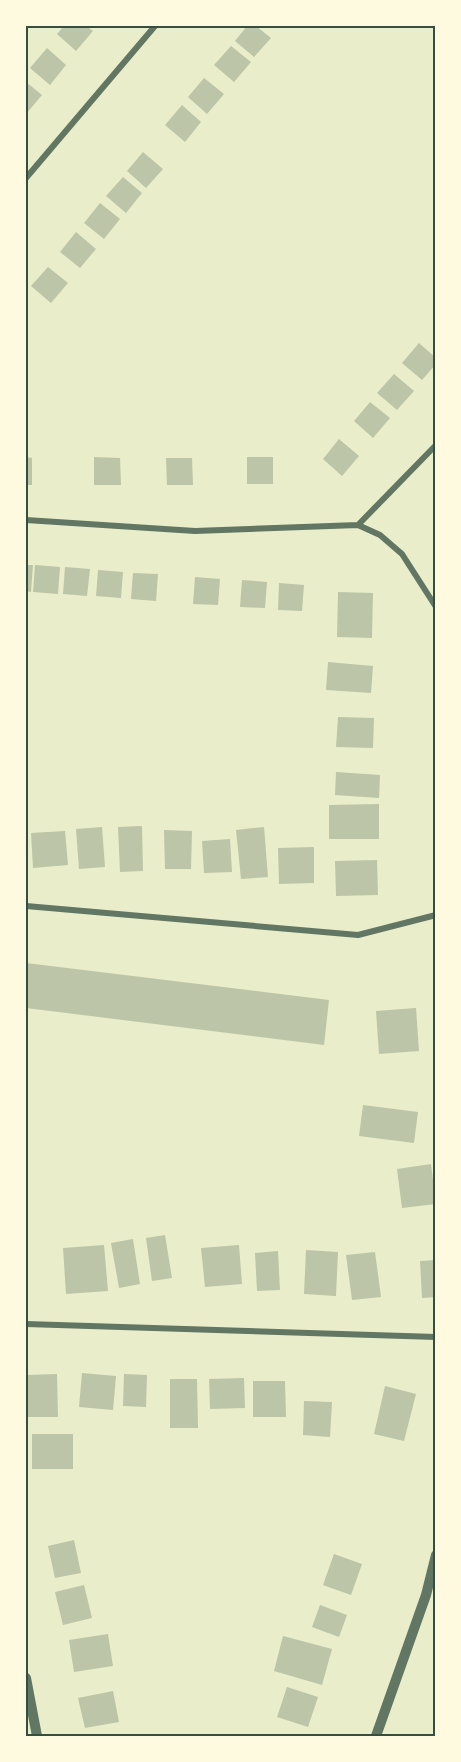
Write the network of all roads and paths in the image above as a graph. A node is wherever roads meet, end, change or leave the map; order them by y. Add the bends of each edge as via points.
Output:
1 (155, 26) edge
2 (26, 178) edge
3 (435, 445) edge
4 (26, 520) edge
5 (358, 525) junction
6 (435, 607) edge
7 (26, 906) edge
8 (435, 915) edge
9 (26, 1324) edge
10 (435, 1337) edge
11 (435, 1555) edge
12 (431, 1595) edge
13 (26, 1678) edge
14 (37, 1737) edge
15 (375, 1737) edge

1 - 2 street
3 - 5 street
4 - 5 street via 195,531
5 - 6 street via 380,535 402,554
7 - 8 street via 358,935
9 - 10 street
11 - 12 street
12 - 15 street
13 - 14 street

